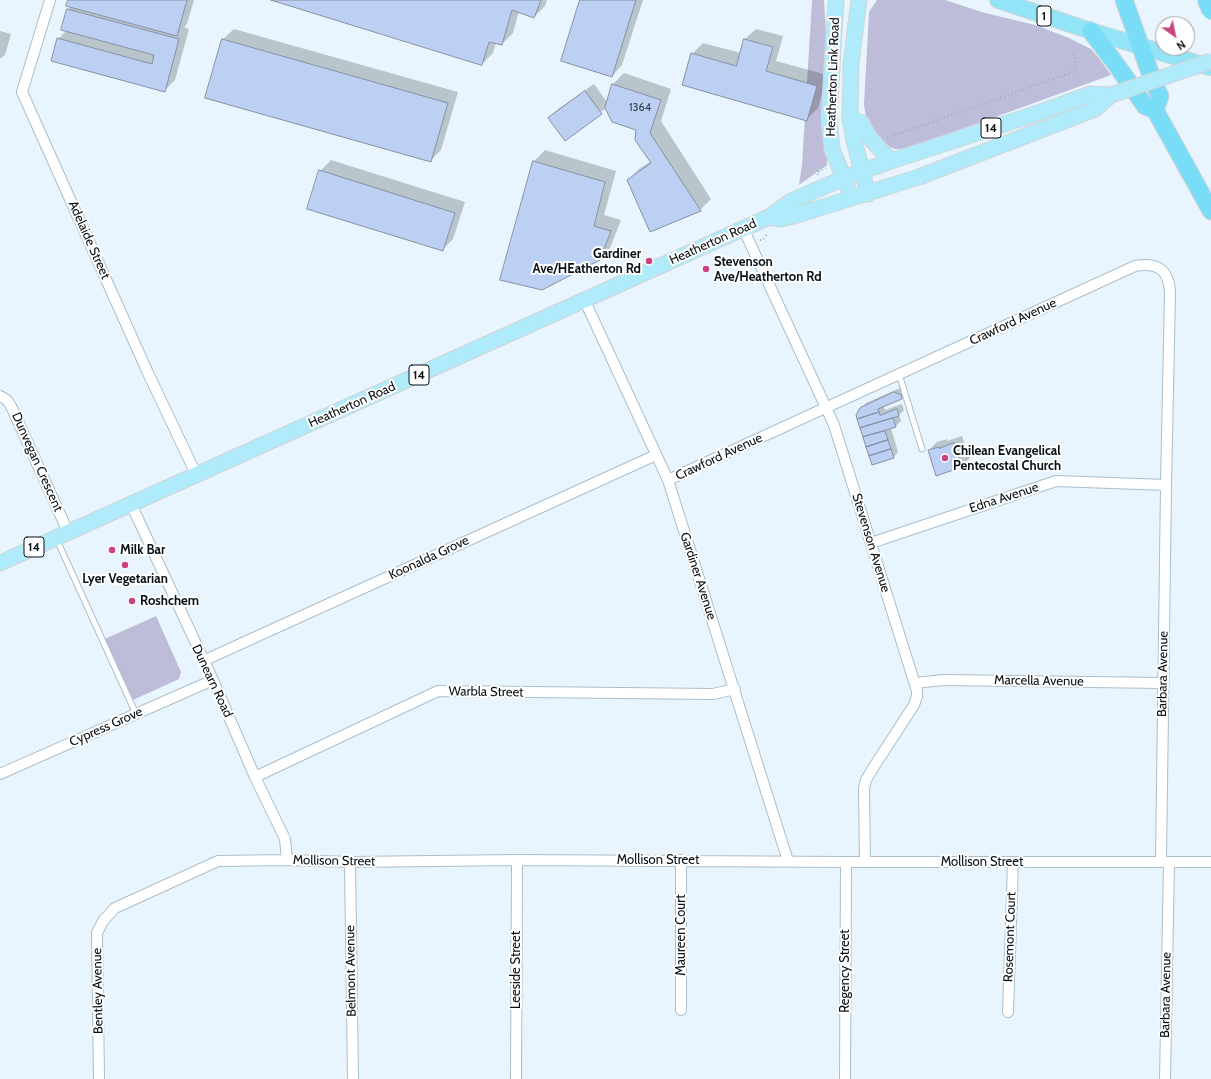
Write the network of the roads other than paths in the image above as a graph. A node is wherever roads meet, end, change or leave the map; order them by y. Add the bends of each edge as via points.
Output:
1 (50, 0) edge
2 (859, 0) edge
3 (998, 0) edge
4 (1124, 0) edge
5 (1206, 0) edge
6 (1211, 2) edge
7 (834, 3) edge
8 (1211, 11) edge
9 (1091, 31) junction
10 (1141, 46) junction
11 (1211, 61) edge
12 (1211, 68) edge
13 (1111, 95) junction
14 (1155, 110) junction
15 (850, 118) junction
16 (891, 161) junction
17 (841, 171) junction
18 (862, 172) junction
19 (868, 194) junction
20 (850, 199) junction
21 (1211, 211) edge
22 (769, 217) junction
23 (743, 228) junction
24 (584, 299) junction
25 (899, 374) junction
26 (0, 396) edge
27 (826, 408) junction
28 (922, 450) dead end
29 (656, 455) junction
30 (196, 474) junction
31 (668, 480) junction
32 (1166, 485) junction
33 (131, 504) junction
34 (62, 535) junction
35 (871, 543) junction
36 (0, 563) edge
37 (203, 661) junction
38 (213, 680) junction
39 (915, 683) junction
40 (1163, 683) junction
41 (735, 689) junction
42 (136, 714) junction
43 (0, 774) edge
44 (255, 778) junction
45 (287, 860) junction
46 (517, 860) junction
47 (681, 860) junction
48 (788, 861) junction
49 (350, 862) junction
50 (846, 862) junction
51 (865, 862) junction
52 (1013, 862) junction
53 (1165, 862) junction
54 (1211, 862) edge
55 (115, 908) joint
56 (681, 1010) dead end
57 (1008, 1012) dead end
58 (99, 1079) edge
59 (353, 1079) edge
60 (516, 1079) edge
61 (845, 1079) edge
62 (1165, 1079) edge

1 - 30 street, Adelaide Street via 22,92
2 - 15 main road, Heatherton Link Road via 851,64
3 - 9 highway, 1
4 - 10 highway
5 - 6 highway
5 - 8 highway, bridge
7 - 17 main road, Heatherton Link Road via 829,120 832,149
9 - 10 highway, 1
9 - 14 highway via 1145,106
10 - 12 highway, 1
10 - 14 highway via 1160,96
11 - 13 main road, Heatherton Road / 14, bridge
13 - 16 main road, Heatherton Road / 14 via 1090,94
13 - 19 main road, Heatherton Road / 14 via 1095,109
14 - 21 highway
15 - 16 main road via 862,123 869,137
15 - 18 main road, Heatherton Link Road
16 - 18 main road, Heatherton Road / 14
17 - 18 main road, Heatherton Road / 14
17 - 20 main road, Heatherton Link Road
17 - 22 main road, Heatherton Road / 14 via 822,187 791,201
18 - 19 main road, Heatherton Link Road
19 - 20 main road, Heatherton Road / 14
20 - 22 main road, Heatherton Road / 14 via 781,219
22 - 23 main road, Heatherton Road / 14
23 - 24 main road, Heatherton Road / 14
23 - 27 street, Stevenson Avenue
24 - 29 street, Gardiner Avenue
24 - 30 main road, Heatherton Road / 14
25 - 27 street, Crawford Avenue
25 - 28 lane
25 - 32 street, Crawford Avenue via 1135,266 1145,264 1162,269 1170,284
26 - 34 street, Dunvegan Crescent via 12,406
27 - 31 street, Crawford Avenue
27 - 35 street, Stevenson Avenue via 834,425
29 - 31 street, Gardiner Avenue
29 - 37 street, Koonalda Grove
30 - 33 main road, Heatherton Road / 14
31 - 41 street, Gardiner Avenue
32 - 35 street, Edna Avenue via 1056,481
32 - 40 street, Barbara Avenue
33 - 34 main road, Heatherton Road / 14
33 - 37 street, Dunearn Road
34 - 36 main road, Heatherton Road / 14
34 - 42 lane
35 - 39 street, Stevenson Avenue
37 - 38 street, Dunearn Road
38 - 42 street, Cypress Grove
38 - 44 street, Dunearn Road
39 - 40 street, Marcella Avenue via 943,680
39 - 51 street, Stevenson Avenue via 917,696 914,705 866,780
40 - 53 street, Barbara Avenue
41 - 44 street, Warbla Street via 713,694 438,691
41 - 48 street, Gardiner Avenue
42 - 43 street, Cypress Grove
44 - 45 street, Dunearn Road via 285,839
45 - 49 street, Mollison Street
45 - 55 street, Mollison Street via 218,861
46 - 47 street, Mollison Street
46 - 49 street, Mollison Street
46 - 60 street, Leeside Street
47 - 48 street, Mollison Street
47 - 56 street, Maureen Court
48 - 50 street, Mollison Street
49 - 59 street, Belmont Avenue
50 - 51 street, Mollison Street
50 - 61 street, Regency Street
51 - 52 street, Mollison Street
52 - 53 street, Mollison Street
52 - 57 street, Rosemont Court
53 - 54 street, Mollison Street
53 - 62 street, Barbara Avenue
55 - 58 street, Bentley Avenue via 97,933

